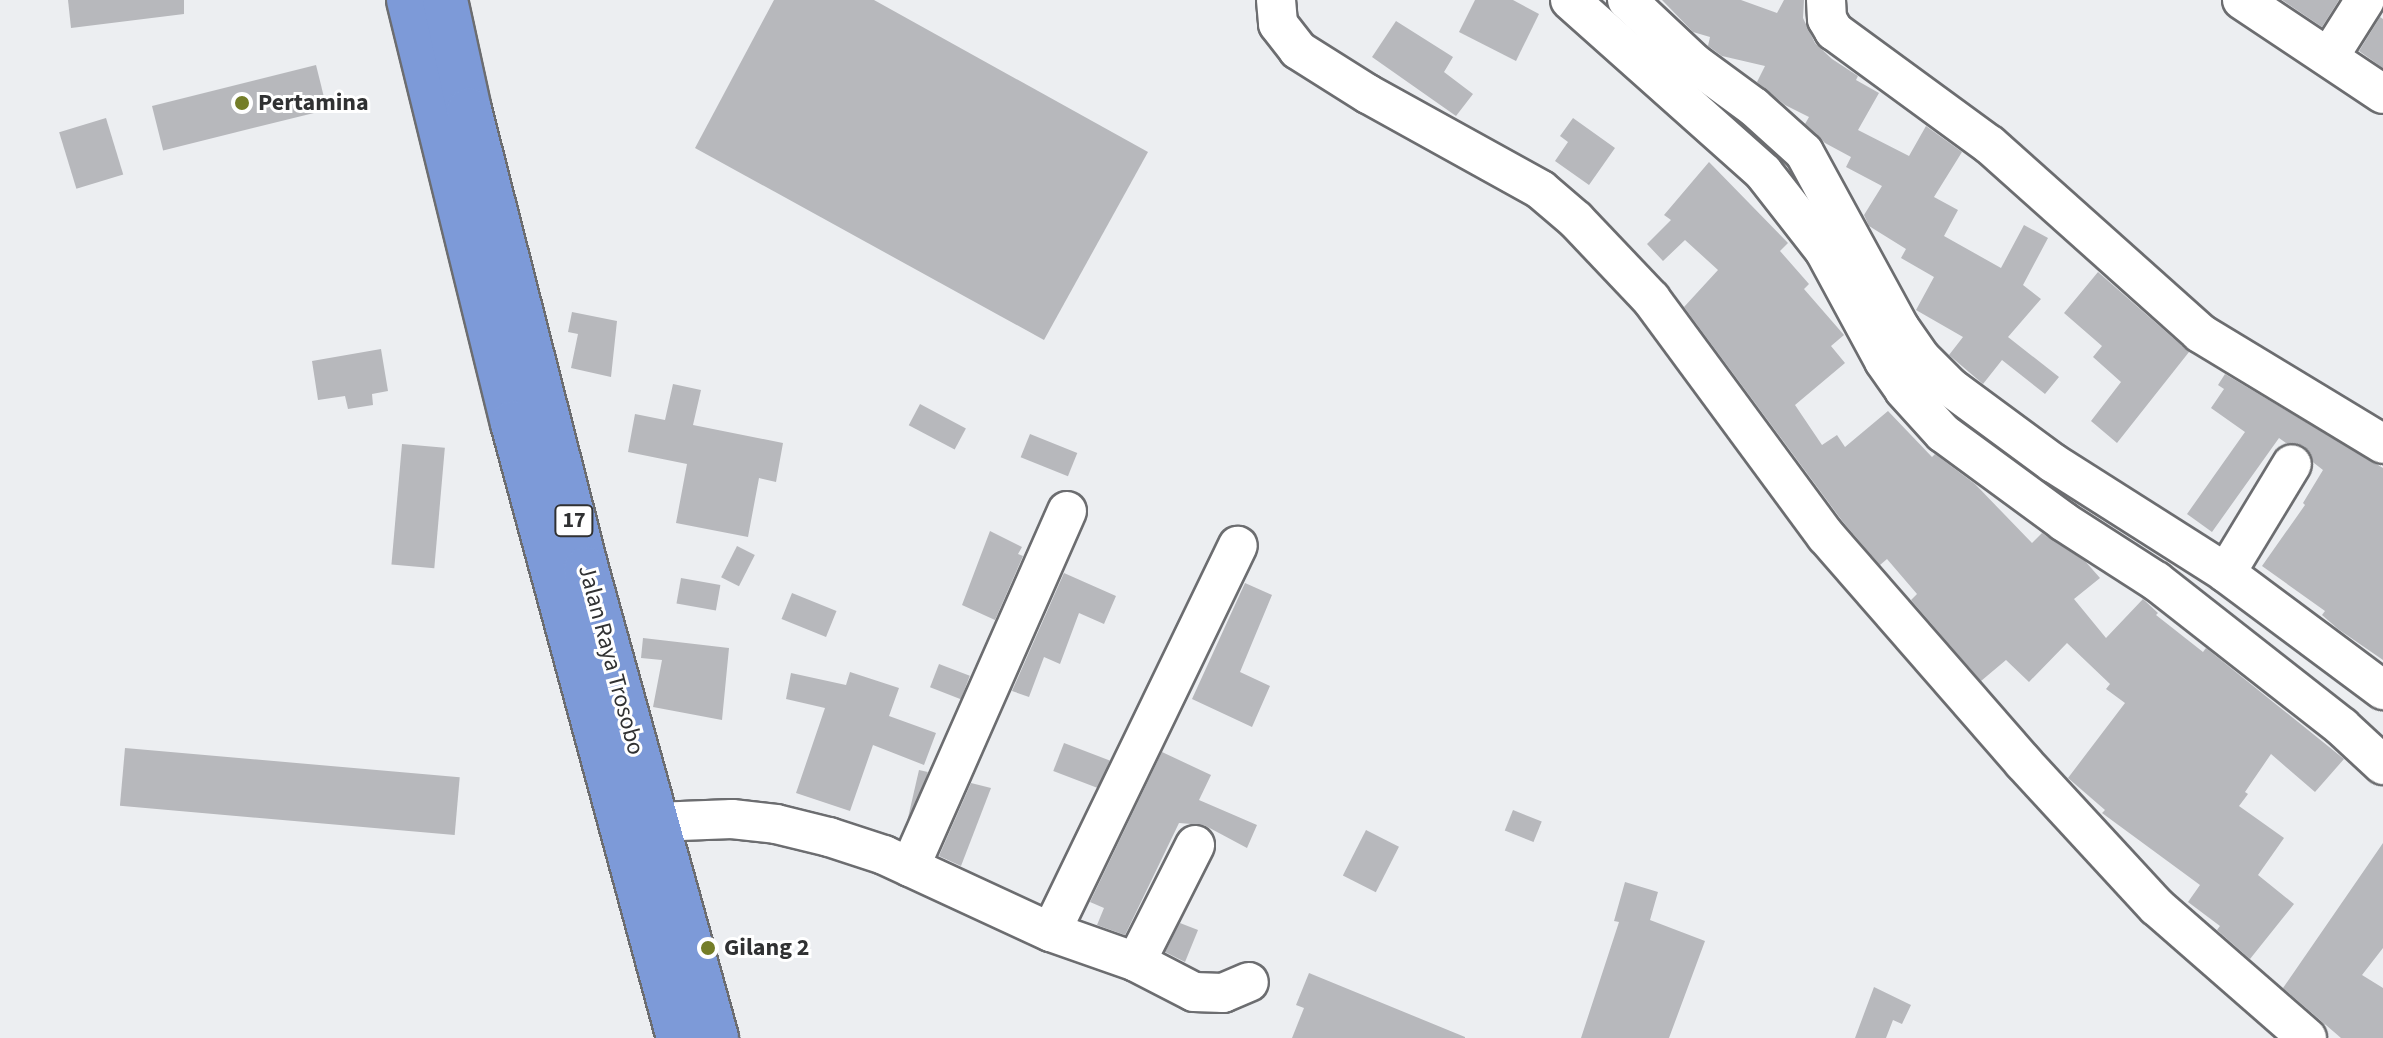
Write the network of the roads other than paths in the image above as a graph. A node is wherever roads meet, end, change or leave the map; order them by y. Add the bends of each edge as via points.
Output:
1 (409, 0) edge
2 (445, 0) edge
3 (1276, 0) edge
4 (1570, 0) edge
5 (1627, 0) edge
6 (1826, 0) edge
7 (2242, 0) edge
8 (2365, 0) edge
9 (2329, 57) junction
10 (2383, 94) edge
11 (2383, 444) edge
12 (2292, 464) dead end
13 (1067, 511) dead end
14 (1238, 546) dead end
15 (2226, 573) junction
16 (2383, 690) edge
17 (2383, 765) edge
18 (655, 822) junction
19 (1195, 845) dead end
20 (910, 867) junction
21 (1051, 932) junction
22 (1136, 962) junction
23 (1249, 982) dead end
24 (679, 1038) edge
25 (716, 1038) edge
26 (2307, 1038) edge

1 - 24 highway, Jalan Raya Trosobo / 17 via 513,423
2 - 18 highway, Jalan Raya Trosobo / 17
3 - 26 street via 1278,24 1298,50 1541,190 1576,220 1651,299 1826,536 2023,762 2157,907
4 - 17 street via 1763,172 1824,250 1891,370 1943,433 2064,522 2156,581
5 - 15 street via 1694,63 1804,152 1900,328 1950,387 2053,463
6 - 11 street via 1834,31 1990,145 2200,333
7 - 9 street
8 - 9 street
9 - 10 street
12 - 15 street
13 - 20 street
14 - 21 street
15 - 16 street
18 - 20 street via 732,819 776,824
18 - 25 highway, Jalan Raya Trosobo / 17
19 - 22 street
20 - 21 street
21 - 22 street
22 - 23 street via 1194,992 1223,993

